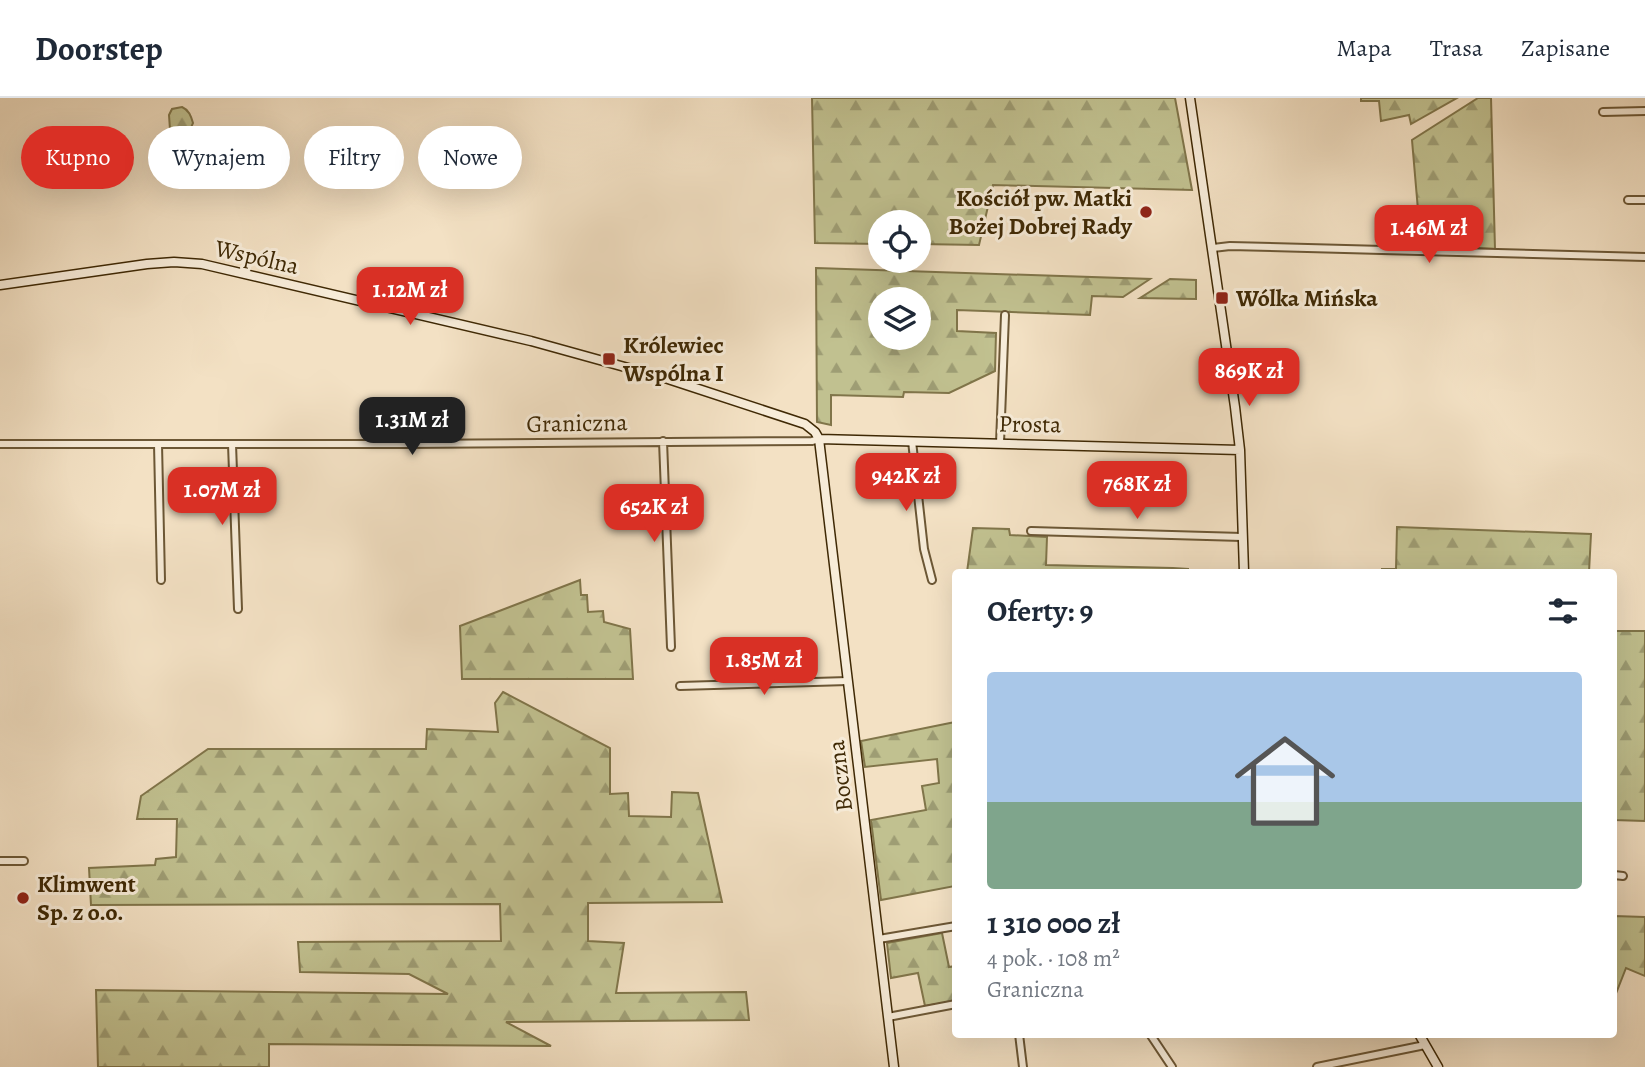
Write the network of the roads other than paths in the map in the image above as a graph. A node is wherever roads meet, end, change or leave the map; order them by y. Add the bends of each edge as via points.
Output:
1 (1190, 98) edge
2 (1645, 111) edge
3 (1603, 112) dead end
4 (1628, 200) dead end
5 (1645, 200) edge
6 (1213, 248) junction
7 (1645, 257) edge
8 (0, 285) edge
9 (1006, 314) dead end
10 (819, 439) junction
11 (663, 441) junction
12 (912, 441) junction
13 (1000, 443) junction
14 (0, 444) edge
15 (158, 444) junction
16 (232, 444) junction
17 (1240, 450) junction
18 (1031, 531) dead end
19 (1242, 537) junction
20 (1244, 569) edge
21 (161, 580) dead end
22 (932, 580) dead end
23 (238, 609) dead end
24 (671, 647) dead end
25 (848, 681) junction
26 (680, 686) dead end
27 (24, 861) dead end
28 (0, 862) edge
29 (1617, 875) edge
30 (1623, 876) dead end
31 (952, 927) edge
32 (879, 939) junction
33 (952, 1005) edge
34 (888, 1017) junction
35 (1019, 1038) edge
36 (1153, 1038) edge
37 (1421, 1038) edge
38 (1425, 1045) junction
39 (894, 1067) edge
40 (1023, 1067) edge
41 (1172, 1067) edge
42 (1317, 1067) edge
43 (1438, 1067) edge

1 - 6 street
2 - 3 street
4 - 5 street
6 - 7 street
6 - 17 street
8 - 10 street, Wspólna via 147,264 202,264 643,372 804,424
9 - 13 street
10 - 11 street, Graniczna
10 - 12 street, Prosta
10 - 25 street, Boczna
11 - 16 street, Graniczna
11 - 24 street
12 - 13 street, Prosta
12 - 22 street via 924,549
13 - 17 street, Prosta
14 - 15 street, Graniczna
15 - 16 street, Graniczna
15 - 21 street
16 - 23 street
17 - 19 street
18 - 19 street
19 - 20 street
25 - 26 street
25 - 32 street, Boczna
27 - 28 street
29 - 30 street
31 - 32 street
32 - 34 street, Boczna
33 - 34 street
34 - 39 street, Boczna
35 - 40 street
36 - 41 street
37 - 38 street
38 - 42 street
38 - 43 street

